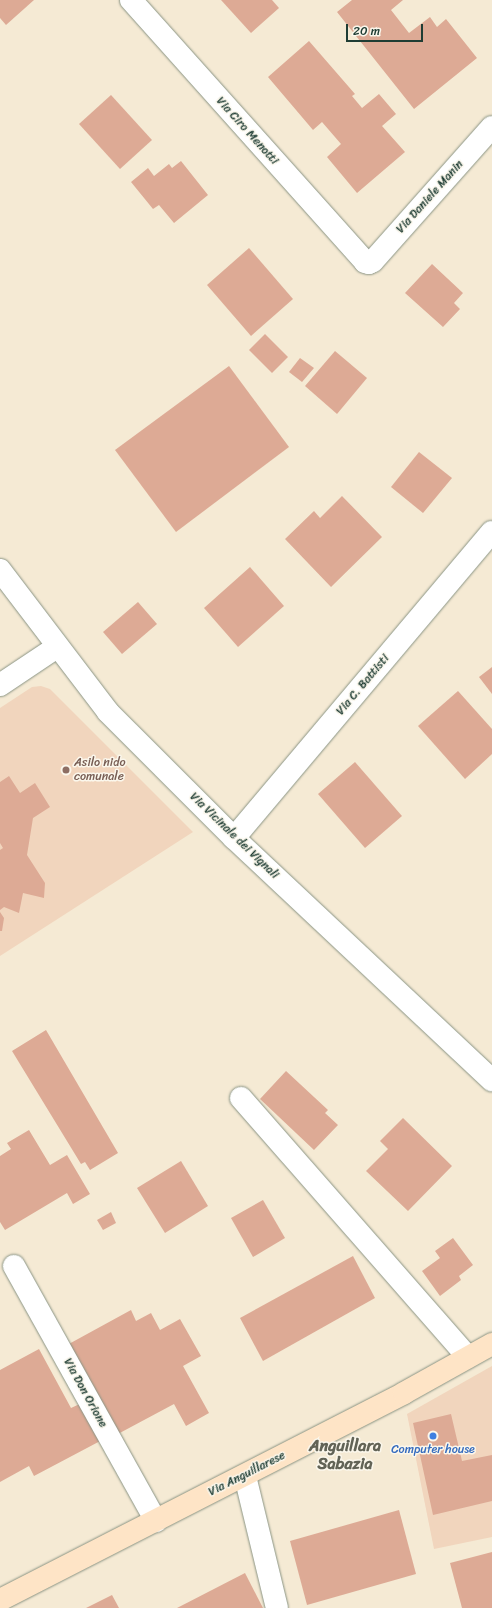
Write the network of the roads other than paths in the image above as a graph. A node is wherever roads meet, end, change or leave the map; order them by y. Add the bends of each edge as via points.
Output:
1 (131, 0) edge
2 (492, 127) edge
3 (365, 262) joint
4 (492, 532) edge
5 (0, 570) edge
6 (57, 647) junction
7 (0, 685) edge
8 (234, 838) junction
9 (492, 1080) edge
10 (241, 1098) dead end
11 (14, 1266) dead end
12 (492, 1344) edge
13 (468, 1357) junction
14 (245, 1476) junction
15 (156, 1521) junction
16 (0, 1600) edge
17 (277, 1608) edge

1 - 3 street, Via Ciro Menotti
2 - 3 street, Via Daniele Manin via 373,261
4 - 8 street, Via C. Battisti
5 - 6 street, Via Vicinale dei Vignali
6 - 7 street
6 - 8 street, Via Vicinale dei Vignali via 108,712
8 - 9 street, Via Vicinale dei Vignali
10 - 13 street
11 - 15 street, Via Don Orione
12 - 13 main road, Via Anguillarese
13 - 14 main road, Via Anguillarese
14 - 15 main road, Via Anguillarese
14 - 17 street
15 - 16 main road, Via Anguillarese

